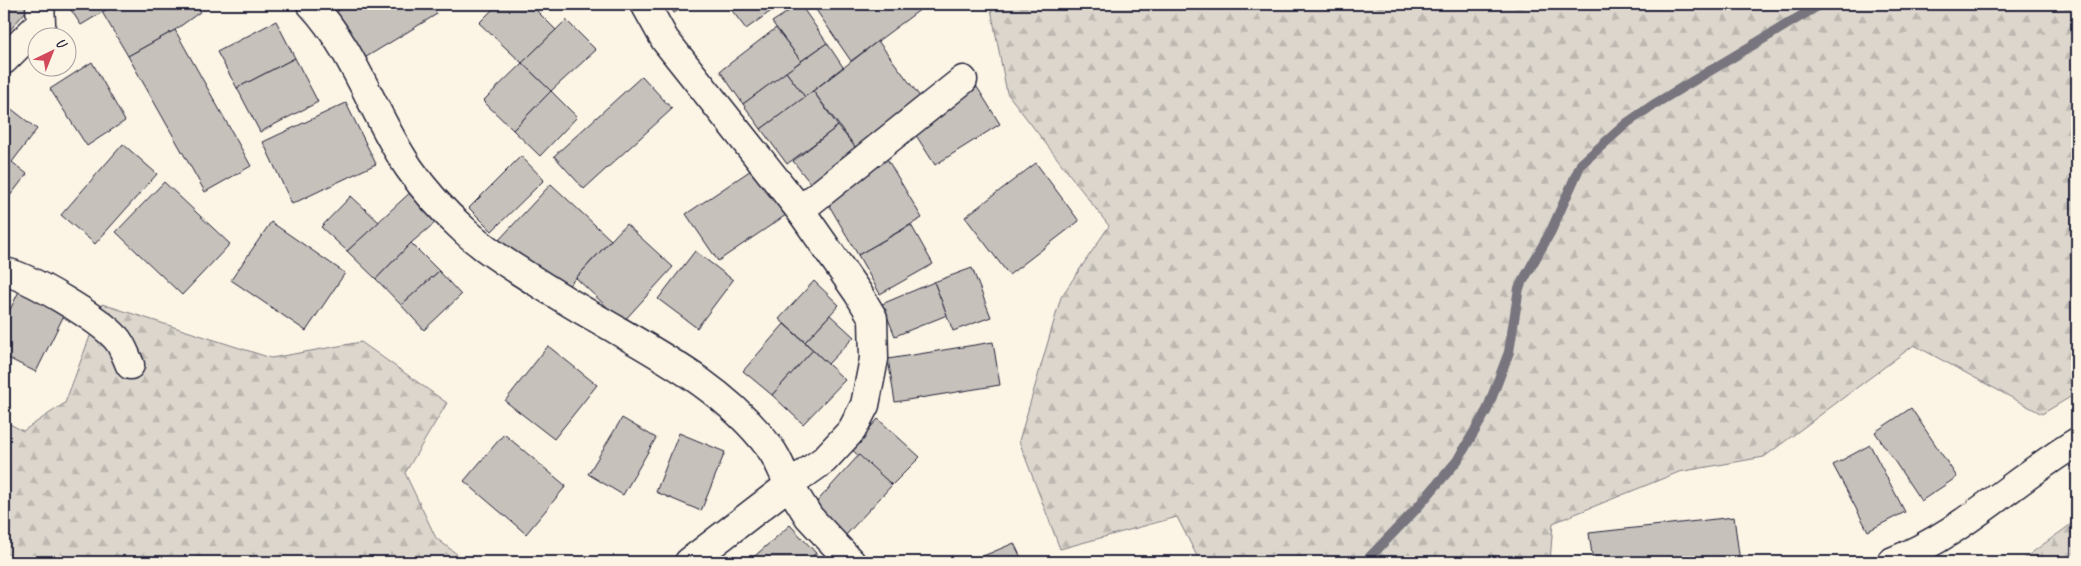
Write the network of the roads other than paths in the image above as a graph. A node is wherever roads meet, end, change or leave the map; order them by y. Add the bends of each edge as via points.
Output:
1 (40, 4) edge
2 (311, 4) edge
3 (645, 4) edge
4 (4, 60) edge
5 (963, 80) dead end
6 (800, 210) junction
7 (4, 272) edge
8 (130, 365) dead end
9 (2077, 442) edge
10 (789, 485) junction
11 (702, 559) edge
12 (851, 562) edge
13 (1891, 562) edge

1 - 4 street via 41,23
2 - 10 street via 346,50 409,168 437,203 505,262 656,352 719,394 772,449
3 - 6 street via 665,40
5 - 6 street
6 - 10 street via 872,318 874,359 865,405 852,430 824,460
7 - 8 street via 51,293 90,317 117,338
9 - 13 street via 1960,525 1908,556
10 - 11 street
10 - 12 street via 809,517

